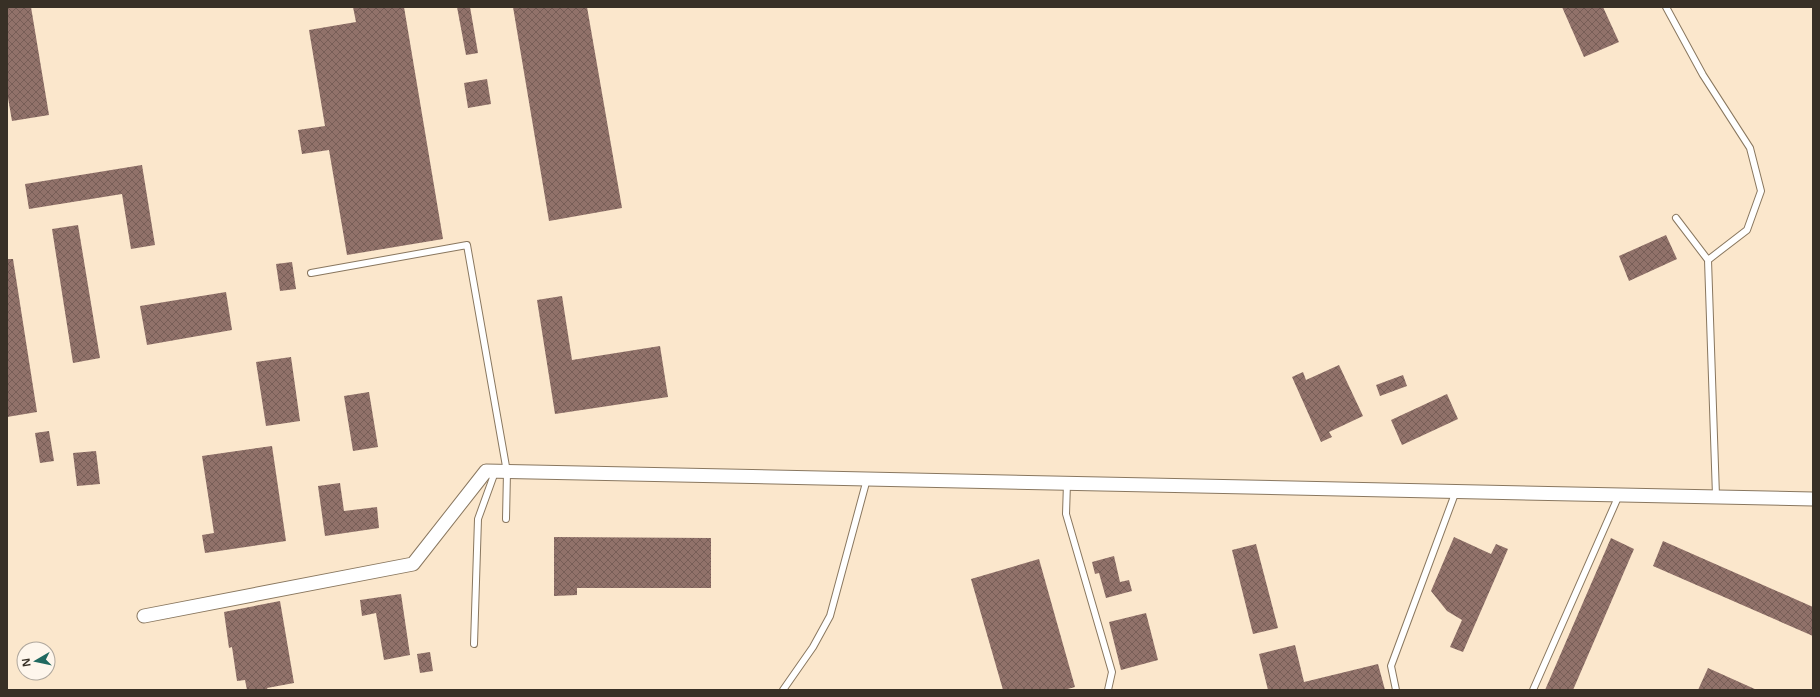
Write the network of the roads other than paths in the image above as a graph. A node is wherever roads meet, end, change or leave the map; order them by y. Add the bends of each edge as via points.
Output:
1 (1666, 7) edge
2 (1676, 218) dead end
3 (1708, 260) junction
4 (311, 273) dead end
5 (501, 472) junction
6 (867, 479) junction
7 (1067, 483) junction
8 (1456, 491) junction
9 (1619, 494) junction
10 (1716, 496) junction
11 (1813, 499) edge
12 (506, 519) dead end
13 (144, 616) dead end
14 (474, 644) dead end
15 (783, 690) edge
16 (1108, 690) edge
17 (1396, 690) edge
18 (1534, 690) edge

1 - 3 lane via 1703,75 1750,148 1762,192 1747,230
2 - 3 lane
3 - 10 lane
4 - 5 lane via 467,245
5 - 6 street
5 - 12 lane
5 - 13 street via 486,472 413,564
5 - 14 lane via 478,519
6 - 7 street
6 - 15 lane via 830,616 813,647
7 - 8 street
7 - 16 lane via 1066,514 1112,672
8 - 9 street
8 - 17 lane via 1391,666
9 - 10 street
9 - 18 lane
10 - 11 street

